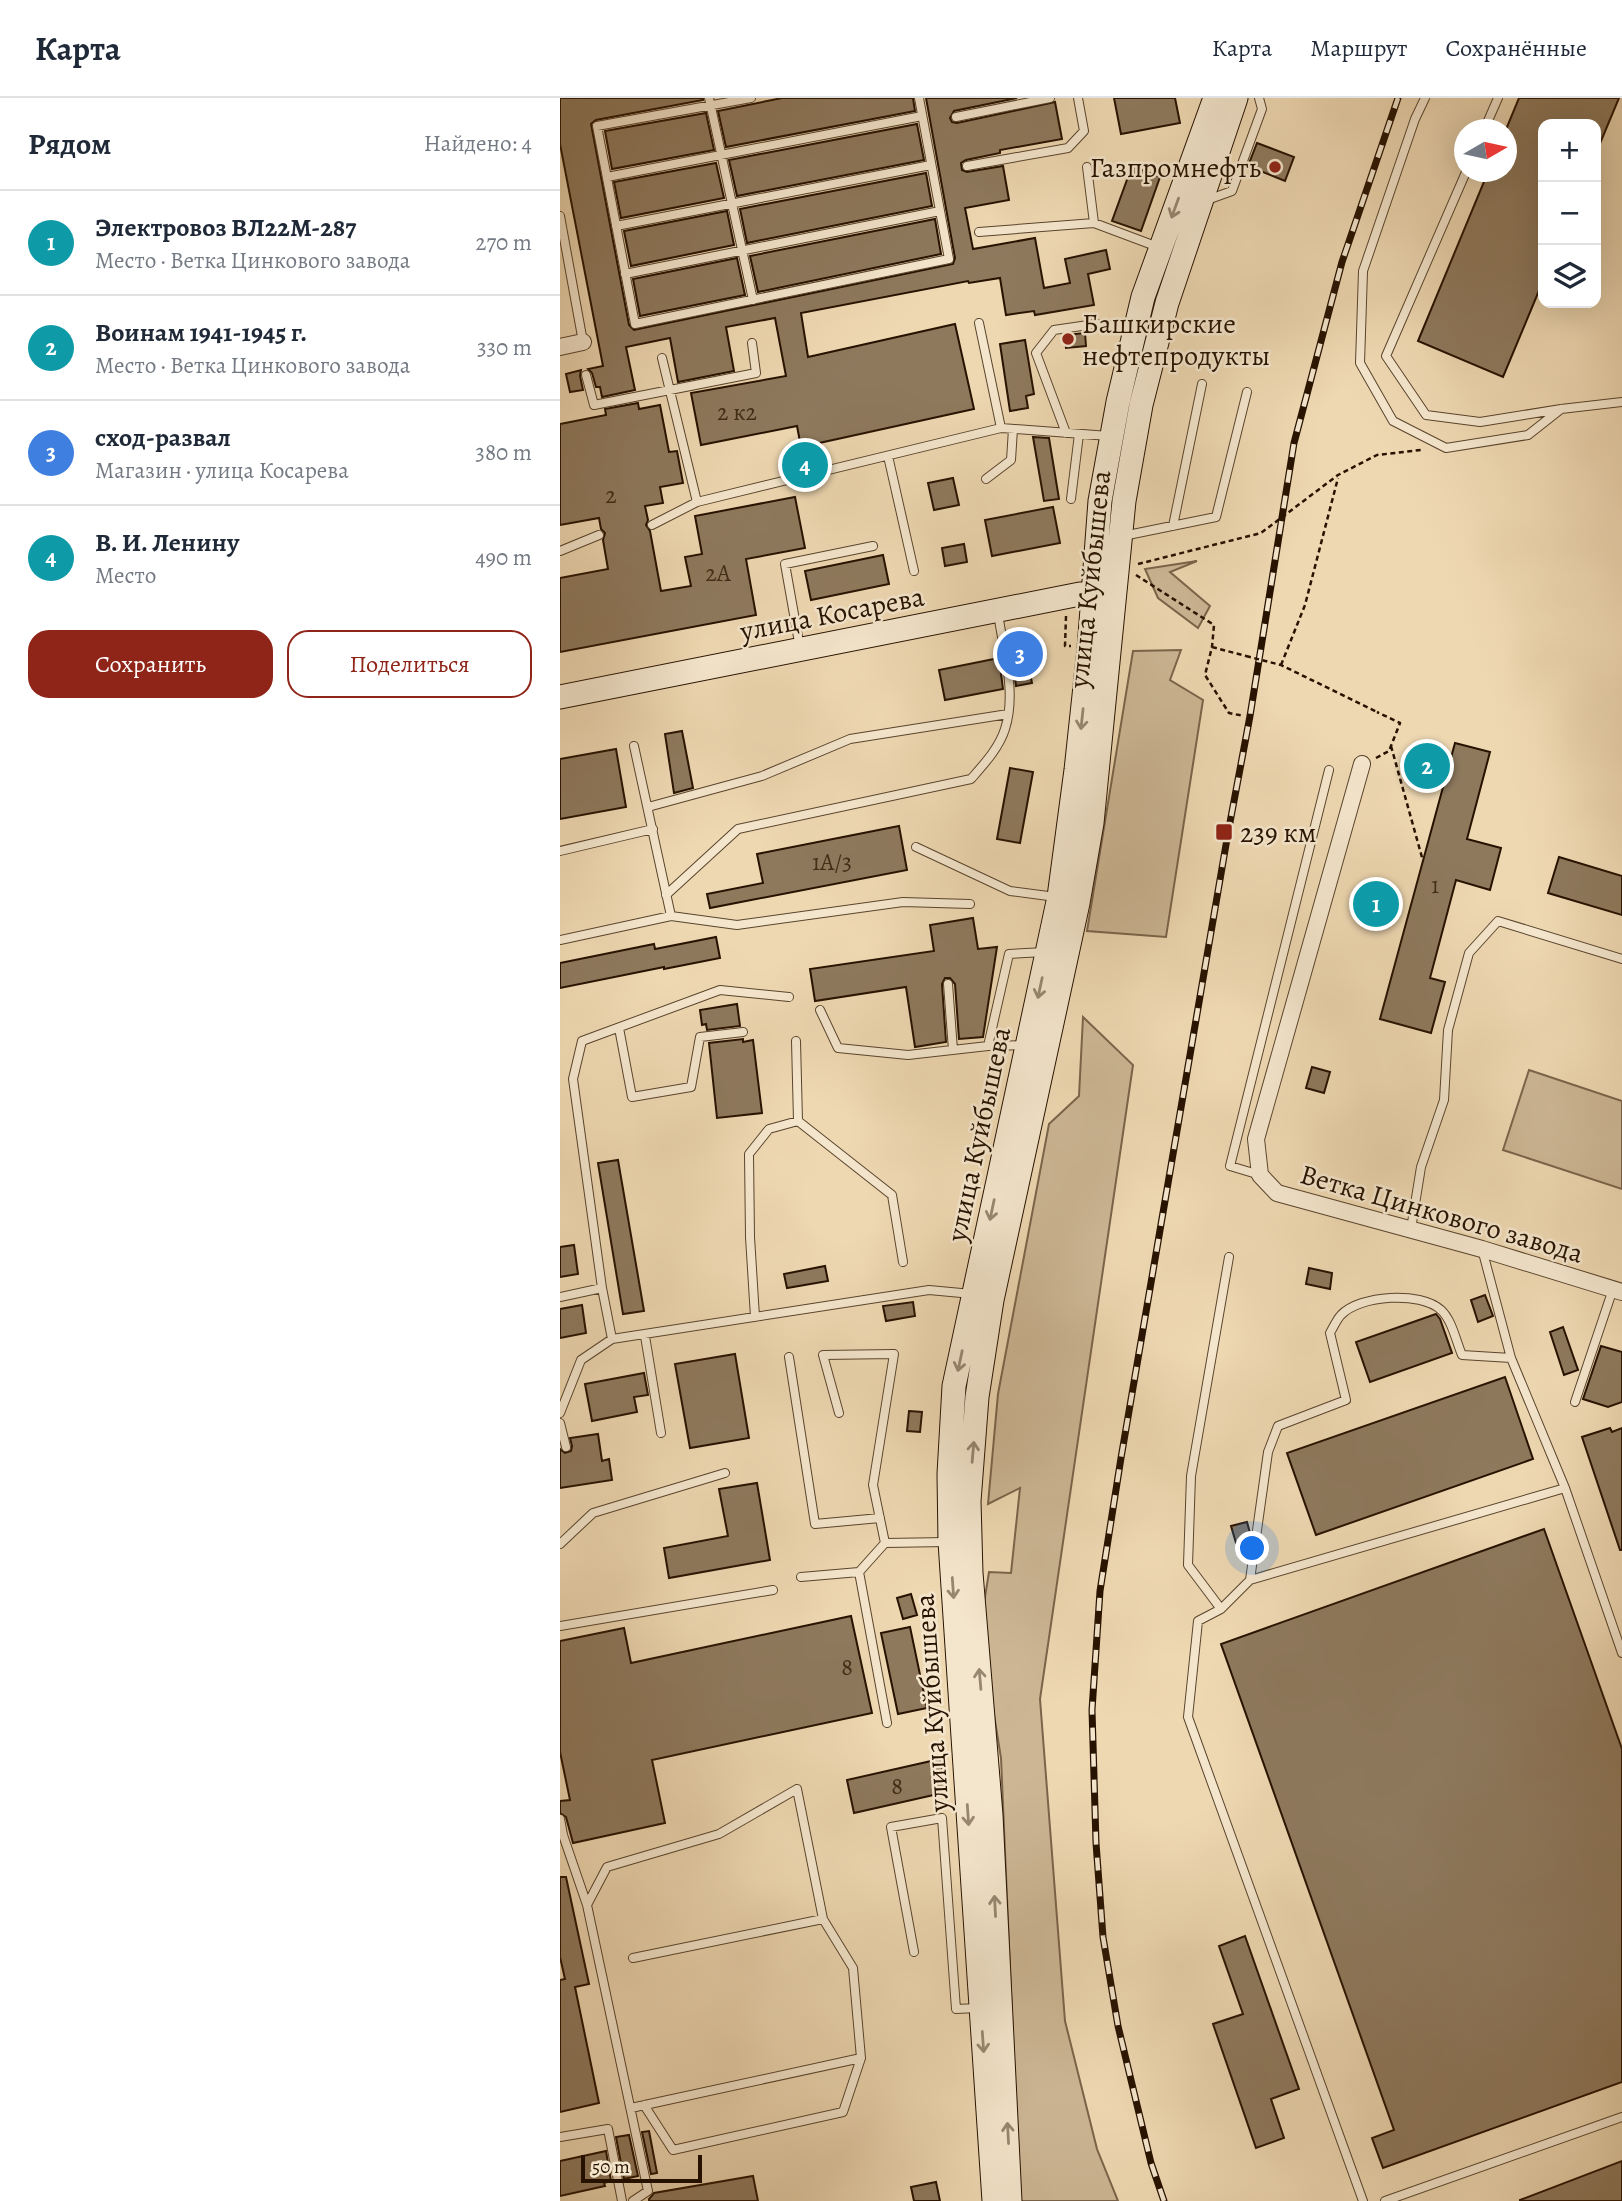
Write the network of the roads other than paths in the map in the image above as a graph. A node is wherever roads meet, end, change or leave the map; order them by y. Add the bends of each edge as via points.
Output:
1 (751, 98) edge
2 (919, 98) edge
3 (1050, 98) edge
4 (1078, 98) edge
5 (1215, 98) edge
6 (1236, 98) edge
7 (1259, 98) edge
8 (1425, 98) edge
9 (1498, 98) edge
10 (710, 102) edge
11 (922, 116) junction
12 (957, 117) dead end
13 (1489, 119) edge
14 (721, 155) junction
15 (931, 165) junction
16 (967, 166) dead end
17 (1087, 167) dead end
18 (607, 177) junction
19 (1462, 182) edge
20 (1200, 202) junction
21 (732, 204) junction
22 (940, 211) junction
23 (560, 216) edge
24 (1094, 223) junction
25 (616, 226) junction
26 (979, 232) dead end
27 (1160, 248) junction
28 (742, 251) junction
29 (625, 274) junction
30 (752, 300) junction
31 (979, 323) dead end
32 (1136, 327) junction
33 (583, 342) joint
34 (752, 343) dead end
35 (560, 347) edge
36 (662, 358) dead end
37 (586, 375) dead end
38 (1202, 384) dead end
39 (669, 391) junction
40 (1247, 392) dead end
41 (1622, 402) edge
42 (1561, 409) junction
43 (1001, 428) junction
44 (1013, 429) junction
45 (1066, 433) junction
46 (1079, 434) junction
47 (1112, 436) junction
48 (888, 456) junction
49 (986, 479) dead end
50 (1071, 499) dead end
51 (697, 502) junction
52 (652, 525) dead end
53 (1173, 526) junction
54 (599, 535) dead end
55 (1120, 537) junction
56 (873, 546) dead end
57 (560, 551) edge
58 (914, 570) dead end
59 (1105, 594) junction
60 (998, 610) junction
61 (800, 649) junction
62 (560, 697) edge
63 (1008, 714) junction
64 (634, 746) dead end
65 (1362, 764) dead end
66 (1329, 770) dead end
67 (648, 807) junction
68 (653, 828) junction
69 (916, 847) dead end
70 (560, 851) edge
71 (666, 895) junction
72 (1059, 897) junction
73 (970, 904) dead end
74 (671, 916) junction
75 (560, 940) edge
76 (1047, 952) junction
77 (1622, 959) edge
78 (948, 984) dead end
79 (789, 997) dead end
80 (820, 1010) dead end
81 (619, 1028) junction
82 (743, 1032) dead end
83 (796, 1041) dead end
84 (1028, 1045) junction
85 (988, 1046) junction
86 (953, 1050) junction
87 (798, 1121) junction
88 (1260, 1175) junction
89 (1411, 1229) junction
90 (1482, 1249) junction
91 (1228, 1257) dead end
92 (904, 1262) dead end
93 (602, 1288) junction
94 (1618, 1290) edge
95 (560, 1297) edge
96 (983, 1297) junction
97 (755, 1317) junction
98 (645, 1336) junction
99 (612, 1339) junction
100 (789, 1357) dead end
101 (1511, 1358) junction
102 (1575, 1402) dead end
103 (560, 1413) edge
104 (839, 1413) dead end
105 (560, 1423) edge
106 (661, 1433) dead end
107 (566, 1447) dead end
108 (725, 1473) dead end
109 (1565, 1488) junction
110 (880, 1518) junction
111 (950, 1542) junction
112 (884, 1543) junction
113 (560, 1544) edge
114 (859, 1572) junction
115 (801, 1577) dead end
116 (1250, 1580) junction
117 (774, 1590) dead end
118 (1222, 1609) junction
119 (560, 1626) edge
120 (1622, 1653) edge
121 (887, 1723) dead end
122 (560, 1819) edge
123 (587, 1905) junction
124 (823, 1919) junction
125 (914, 1952) dead end
126 (634, 1958) dead end
127 (989, 1976) junction
128 (981, 2008) junction
129 (861, 2058) junction
130 (644, 2105) junction
131 (631, 2108) junction
132 (1622, 2117) edge
133 (560, 2137) edge
134 (622, 2201) edge
135 (633, 2201) edge
136 (994, 2201) edge
137 (1010, 2201) edge
138 (1363, 2201) edge
139 (1385, 2201) edge

1 - 10 lane
2 - 11 lane
3 - 12 lane
4 - 16 lane via 1084,131 1068,148
5 -> 27 main road, улица Куйбышева
6 - 20 main road, улица Куйбышева
7 - 20 lane via 1262,109 1232,191
8 - 42 lane via 1363,271 1360,363 1393,421 1446,448 1528,435
9 - 13 lane
10 - 14 lane
10 - 18 lane via 597,126
11 - 14 lane
11 - 15 lane
14 - 18 lane
14 - 21 lane
15 - 21 lane
15 - 22 lane
17 - 24 lane
18 - 25 lane
19 - 42 lane via 1386,356 1426,415 1480,422
20 - 55 main road, улица Куйбышева via 1167,303 1141,405
21 - 25 lane
21 - 28 lane
22 - 28 lane
22 - 30 lane via 949,258
23 - 33 lane
24 - 26 lane
24 - 27 lane
25 - 29 lane
27 - 32 main road, улица Куйбышева
28 - 29 lane
28 - 30 lane
29 - 30 lane via 635,324
31 - 43 lane
32 - 45 lane via 1096,324 1054,330 1036,353
32 - 47 main road, улица Куйбышева
33 - 35 street
34 - 39 lane via 756,373
36 - 39 lane
37 - 39 lane via 594,405
38 - 53 lane
39 - 51 lane
40 - 53 lane via 1216,517
41 - 42 lane
43 - 44 lane
43 - 48 lane
44 - 45 lane
44 - 49 lane via 1011,460
45 - 46 lane
46 - 47 lane
46 - 50 lane
47 - 59 main road, улица Куйбышева via 1100,501
48 - 51 lane
48 - 58 lane
51 - 52 lane
53 - 55 lane
54 - 57 lane
55 - 59 main road, улица Куйбышева
56 - 61 lane via 785,565
59 - 60 main road, улица Косарева via 1080,594
59 -> 72 main road, улица Куйбышева
59 - 96 main road, улица Куйбышева via 1090,837
60 - 61 main road, улица Косарева
60 - 63 lane via 1011,700
61 - 62 main road, улица Косарева
63 - 67 lane via 850,739 762,776
63 - 71 lane via 991,756 971,779 738,829
64 - 67 lane
65 - 88 street, Ветка Цинкового завода via 1256,1139
66 - 88 lane via 1230,1166
67 - 68 lane
68 - 70 lane
68 - 71 lane
69 - 72 lane via 1010,891
71 - 74 lane
72 - 76 main road, улица Куйбышева
73 - 74 lane via 904,902 737,925
74 - 75 lane
76 -> 84 main road, улица Куйбышева
76 - 85 lane via 1009,954
77 - 89 lane via 1498,921 1469,953 1448,1030 1444,1100 1420,1167
78 - 86 lane
79 - 81 lane via 720,990
80 - 86 lane via 838,1048 908,1055
81 - 82 lane via 632,1097 691,1087 700,1037
81 - 93 lane via 583,1041 573,1079
83 - 87 lane
84 - 85 lane
84 -> 96 main road, улица Куйбышева
85 - 86 lane
87 - 92 lane via 892,1195
87 - 97 lane via 769,1129 750,1154
88 - 89 street, Ветка Цинкового завода via 1277,1193
89 - 90 street, Ветка Цинкового завода
90 - 94 street, Ветка Цинкового завода
90 - 101 lane
91 - 118 lane via 1191,1476 1188,1565
93 - 95 lane
93 - 99 lane
94 - 102 lane
96 - 97 lane via 929,1290
96 -> 111 main road, улица Куйбышева via 954,1386
127 -> 96 main road, улица Куйбышева via 991,1815 969,1501
97 - 98 lane
98 - 99 lane
98 - 106 lane
99 - 103 lane via 581,1360
100 - 110 lane via 814,1524
101 - 109 lane
101 - 116 lane via 1462,1355 1441,1310 1419,1298 1395,1296 1342,1314 1329,1334 1346,1400 1278,1426 1268,1452
104 - 110 lane via 823,1354 894,1354 873,1485
105 - 107 lane
108 - 113 lane via 593,1513
109 - 116 lane
109 - 120 lane
110 - 112 lane
111 - 112 lane
111 -> 127 main road, улица Куйбышева
112 - 114 lane
114 - 115 lane
114 - 121 lane
116 - 118 lane
117 - 119 lane
118 - 138 lane via 1198,1621 1188,1717
122 - 123 lane
123 - 124 lane via 607,1867 719,1834 797,1788
123 - 131 lane
124 - 126 lane
124 - 129 lane via 853,1968
125 - 128 lane via 891,1827 942,1818 956,2009
127 - 128 main road, улица Куйбышева
137 -> 127 main road, улица Куйбышева
128 -> 136 main road, улица Куйбышева
129 - 130 lane
129 - 130 lane via 843,2112 673,2150
130 - 131 lane
131 - 135 lane via 648,2191
132 - 139 lane
133 - 134 lane via 608,2129

